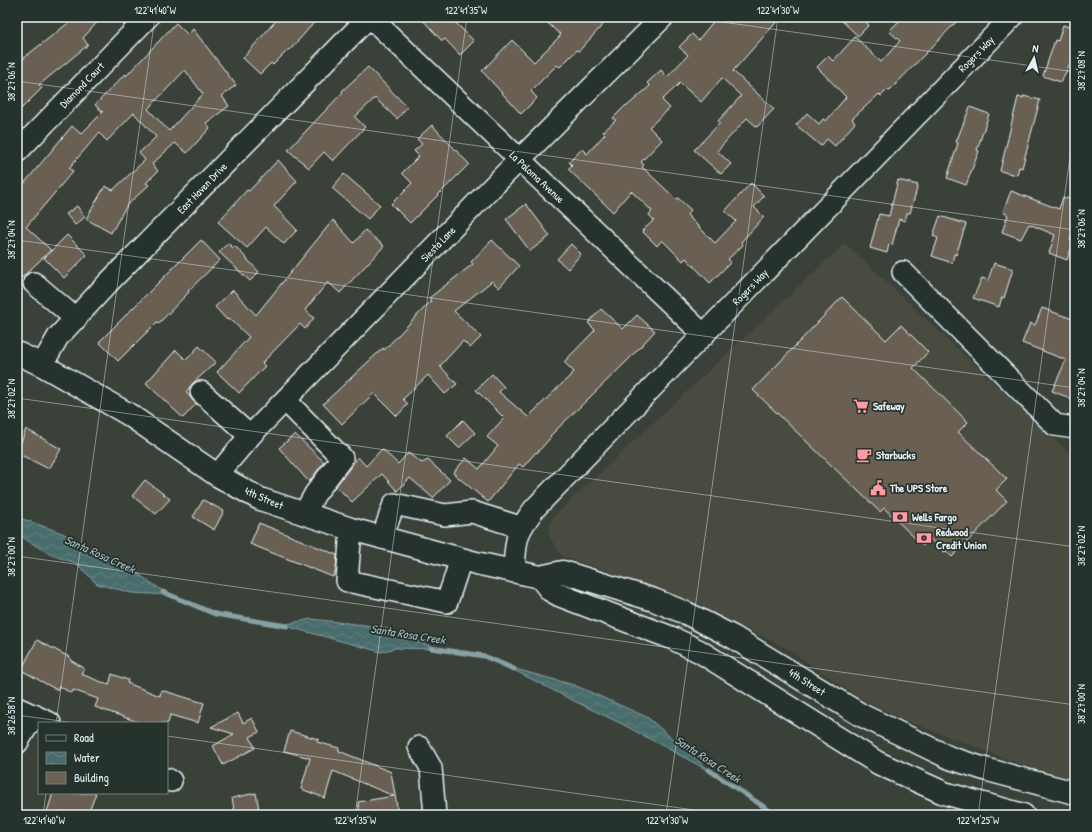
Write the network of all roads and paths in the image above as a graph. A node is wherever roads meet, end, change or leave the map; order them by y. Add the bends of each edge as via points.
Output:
1 (148, 17) edge
2 (370, 17) edge
3 (663, 17) edge
4 (1012, 17) edge
5 (17, 152) edge
6 (519, 160) junction
7 (903, 272) dead end
8 (34, 283) dead end
9 (76, 319) junction
10 (704, 335) junction
11 (17, 353) edge
12 (42, 365) junction
13 (201, 392) dead end
14 (286, 402) junction
15 (1075, 428) edge
16 (250, 436) junction
17 (217, 475) junction
18 (304, 514) junction
19 (520, 527) junction
20 (351, 529) junction
21 (382, 538) junction
22 (461, 559) junction
23 (514, 570) junction
24 (540, 577) junction
25 (34, 715) edge
26 (17, 743) edge
27 (419, 747) dead end
28 (1075, 793) edge
29 (434, 815) edge
30 (1023, 815) edge

1 - 5 street, Diamond Court
2 - 6 street, La Paloma Avenue
2 - 9 street, East Haven Drive
3 - 6 street, Siesta Lane
4 - 10 street, Rogers Way
6 - 10 street, La Paloma Avenue
6 - 14 street, Siesta Lane
7 - 15 street via 1055,425
8 - 9 street
9 - 12 street, East Haven Drive via 58,338
10 - 19 street, Rogers Way via 535,508
11 - 12 main road, 4th Street
12 - 17 main road, 4th Street via 128,414
13 - 16 street
14 - 16 street, Siesta Lane
14 - 18 street via 342,458 315,494
16 - 17 street, Siesta Lane
17 - 18 main road, 4th Street via 260,499
18 - 20 main road, 4th Street
19 - 21 street via 498,518 472,512 445,515 394,504
19 - 23 street, Rogers Way
20 - 21 main road, 4th Street
20 - 22 street via 346,580 448,602
21 - 22 main road, 4th Street
22 - 23 main road, 4th Street
23 - 24 main road, 4th Street
24 - 28 main road, 4th Street via 563,572 654,600 734,637 861,715 950,758
24 - 30 main road via 558,596 672,638 699,652 842,742 920,784 989,807
25 - 26 street
27 - 29 street via 431,768

